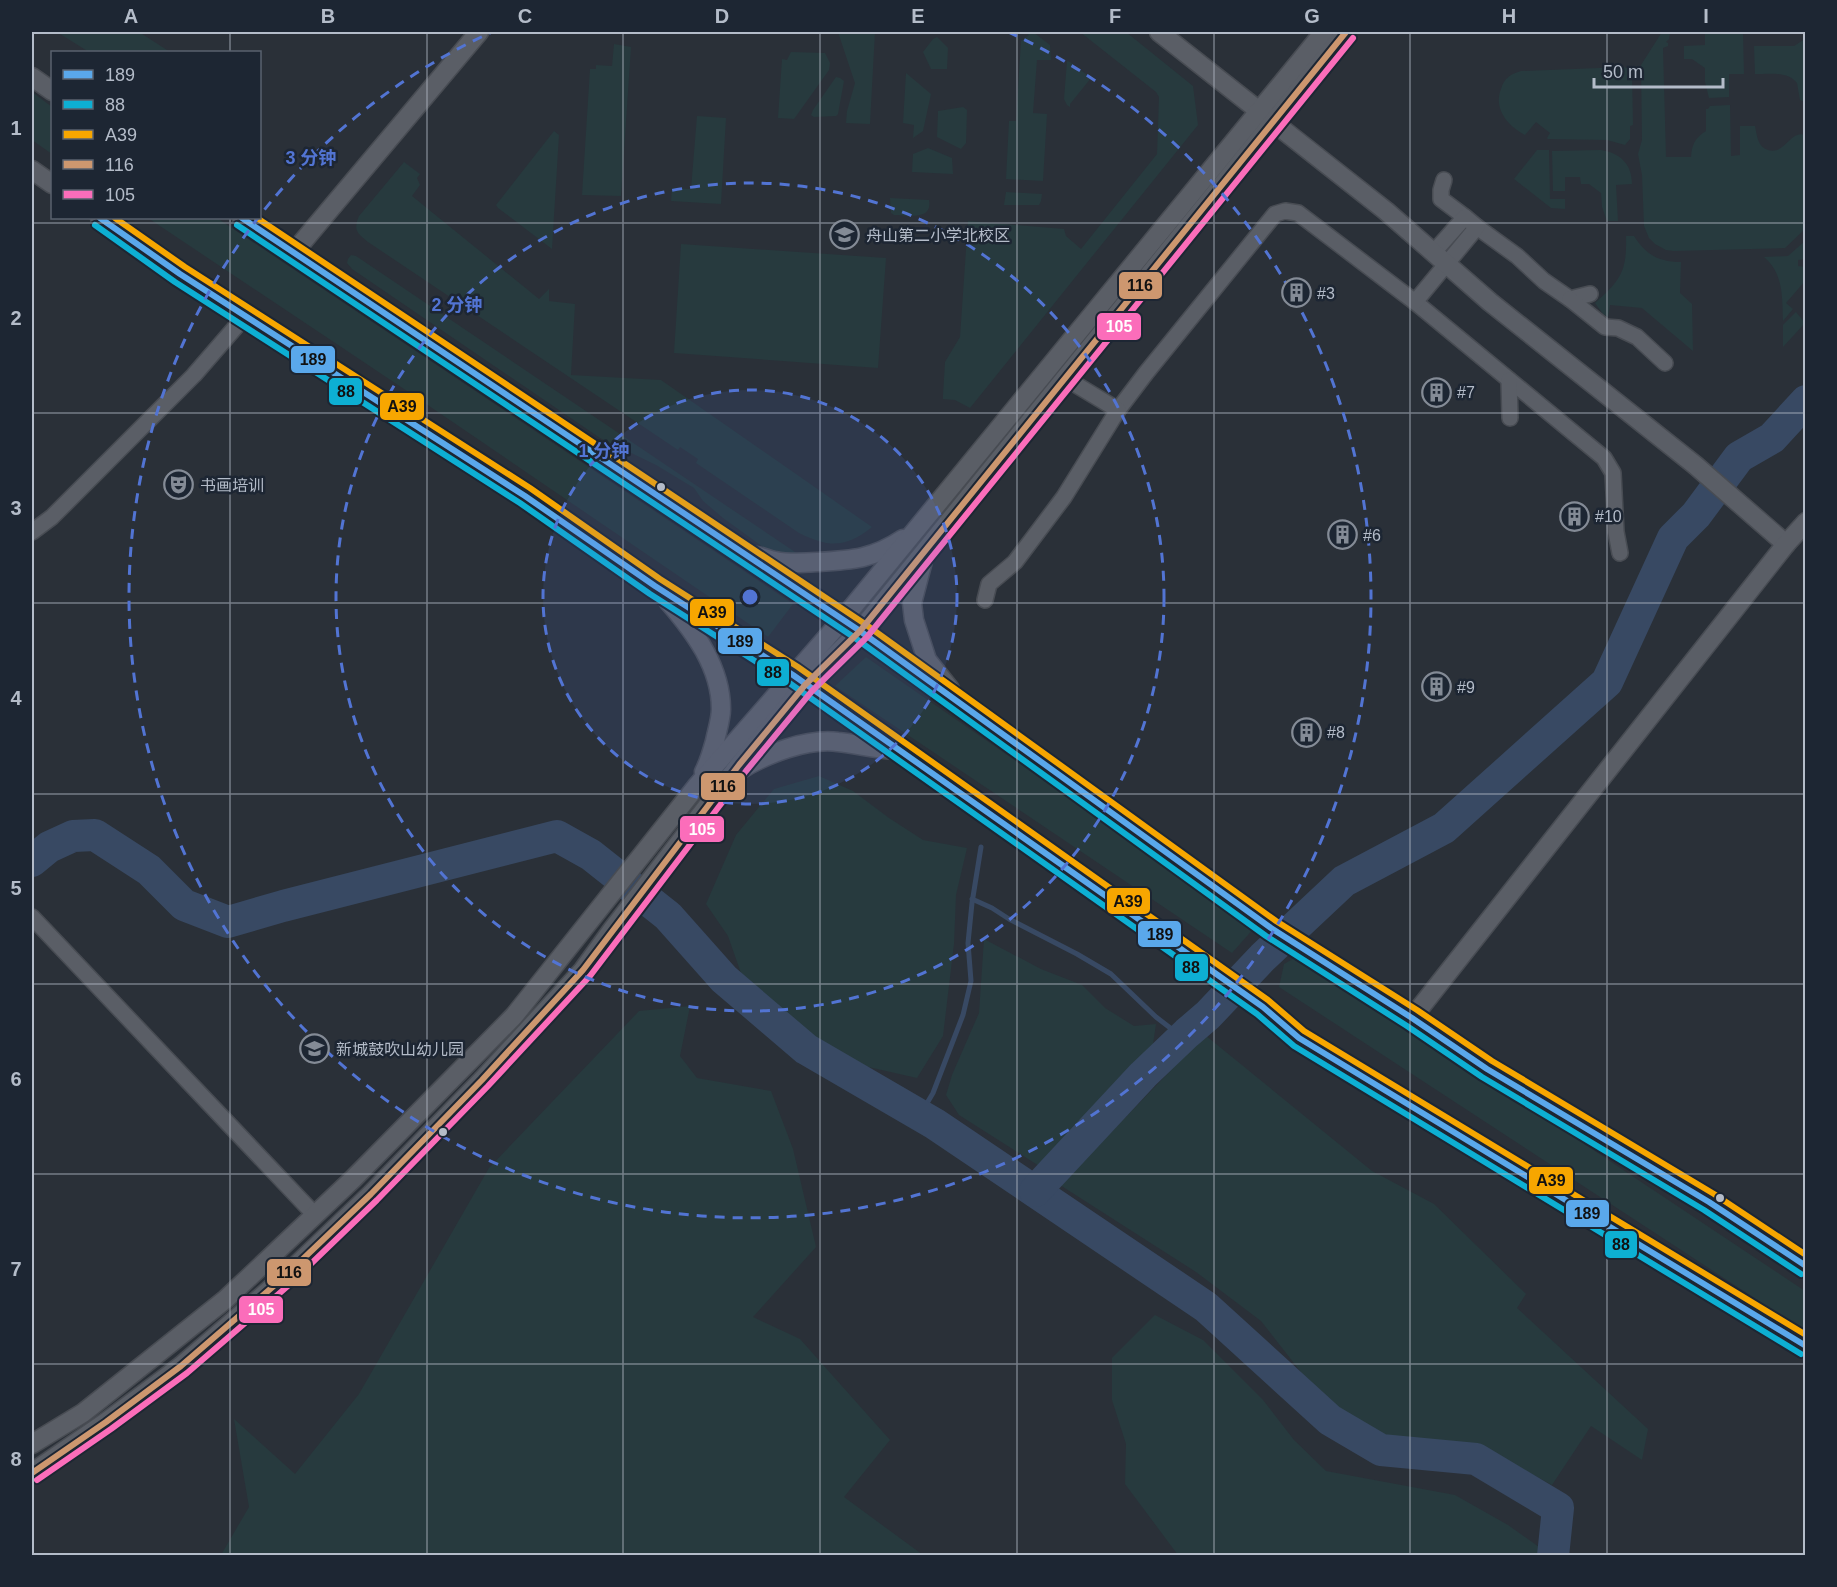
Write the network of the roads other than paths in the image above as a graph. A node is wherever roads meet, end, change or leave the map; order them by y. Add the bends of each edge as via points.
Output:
1 (479, 32) edge
2 (1159, 32) edge
3 (1324, 32) edge
4 (1346, 32) edge
5 (32, 77) edge
6 (51, 90) edge
7 (1266, 117) junction
8 (32, 170) edge
9 (1444, 180) dead end
10 (51, 183) edge
11 (101, 219) edge
12 (244, 219) edge
13 (1471, 222) junction
14 (294, 252) junction
15 (1440, 257) junction
16 (1590, 294) dead end
17 (1570, 299) junction
18 (1415, 302) junction
19 (246, 315) junction
20 (1665, 363) dead end
21 (1065, 378) junction
22 (1509, 380) junction
23 (1118, 410) junction
24 (1510, 418) dead end
25 (1806, 522) edge
26 (915, 531) junction
27 (32, 532) edge
28 (1786, 544) junction
29 (927, 547) junction
30 (743, 552) junction
31 (1620, 553) dead end
32 (655, 586) junction
33 (985, 600) dead end
34 (842, 620) junction
35 (860, 631) junction
36 (799, 680) junction
37 (965, 706) junction
38 (897, 750) junction
39 (730, 776) junction
40 (696, 788) junction
41 (34, 920) edge
42 (1412, 1018) junction
43 (315, 1215) junction
44 (1806, 1266) edge
45 (1806, 1346) edge
46 (32, 1444) edge
47 (32, 1473) edge

1 - 14 street
2 - 7 street
3 - 7 street
4 - 7 street
5 - 6 street
7 - 15 street
7 - 21 street
7 - 26 street
8 - 10 street
9 - 13 street via 1441,199
11 - 19 street
12 - 14 street
13 - 15 street
13 - 17 street
14 - 30 street
15 - 18 street
15 - 28 street
16 - 17 street
17 - 20 street via 1605,327 1637,337
18 - 22 street
18 - 23 street via 1298,213 1275,214
19 - 27 street via 194,375
19 - 32 street via 525,496
21 - 23 street
21 - 29 street
22 - 24 street
22 - 31 street via 1604,458 1613,473
23 - 33 street via 1064,497 1015,562 989,585
25 - 28 street
26 - 30 street via 891,547 844,561 795,564
26 - 34 street
28 - 42 street
29 - 35 street
29 - 37 street via 912,603 914,620 927,660
30 - 34 street
32 - 36 street
32 - 40 street via 695,636 711,662 718,685 721,710 717,732 710,761
34 - 35 street
34 - 36 street
35 - 36 street
35 - 37 street
36 - 38 street
36 - 39 street
36 - 40 street
37 - 42 street via 1271,928
38 - 39 street via 816,742 750,764
38 - 45 street via 1263,1007 1299,1038
39 - 47 street via 583,970 371,1194 283,1278 181,1366
40 - 43 street via 514,1016
41 - 43 street
42 - 44 street via 1487,1069 1709,1202
43 - 46 street via 226,1299 83,1413

